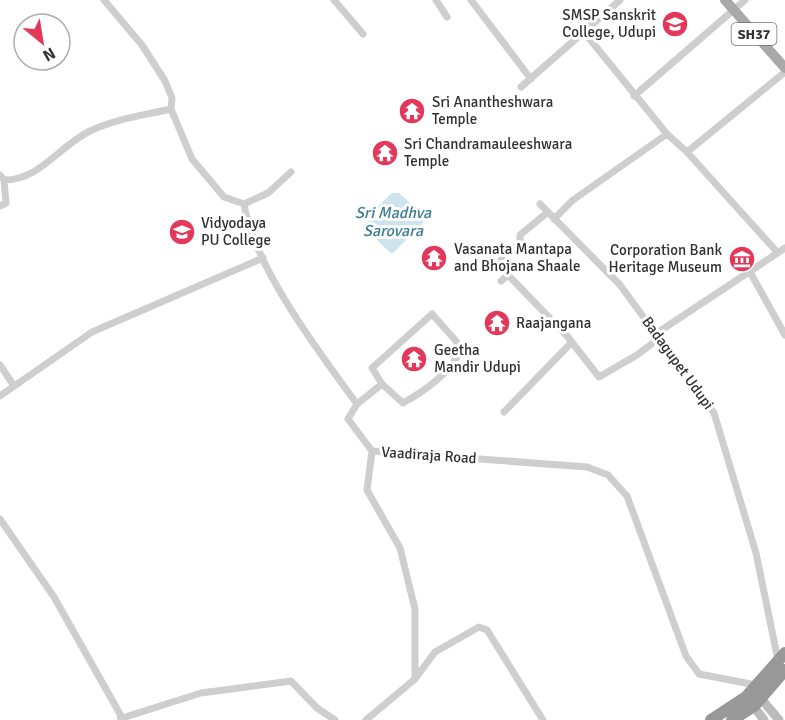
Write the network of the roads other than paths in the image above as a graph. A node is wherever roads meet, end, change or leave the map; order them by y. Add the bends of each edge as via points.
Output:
1 (104, 0) edge
2 (334, 0) edge
3 (436, 0) edge
4 (471, 0) edge
5 (620, 0) edge
6 (745, 0) edge
7 (728, 5) edge
8 (447, 17) dead end
9 (584, 32) junction
10 (363, 34) dead end
11 (785, 70) edge
12 (531, 79) junction
13 (521, 87) dead end
14 (634, 96) junction
15 (171, 109) junction
16 (666, 134) junction
17 (687, 152) junction
18 (291, 172) dead end
19 (2, 178) edge
20 (244, 204) junction
21 (540, 204) dead end
22 (0, 206) edge
23 (548, 212) junction
24 (554, 219) junction
25 (785, 248) edge
26 (778, 253) junction
27 (262, 258) junction
28 (750, 272) junction
29 (508, 275) junction
30 (501, 281) dead end
31 (785, 334) edge
32 (659, 335) junction
33 (572, 342) junction
34 (0, 365) edge
35 (382, 384) junction
36 (14, 386) junction
37 (0, 396) edge
38 (357, 404) junction
39 (504, 412) dead end
40 (372, 451) junction
41 (0, 519) edge
42 (783, 661) edge
43 (415, 679) junction
44 (754, 695) junction
45 (122, 719) edge
46 (335, 720) edge
47 (366, 720) edge
48 (543, 720) edge
49 (711, 720) edge
50 (732, 720) edge
51 (765, 720) edge
52 (779, 720) edge

1 - 15 street via 142,45 165,81 172,98
2 - 10 street
3 - 8 street
4 - 12 street
5 - 9 street
6 - 7 street
7 - 11 main road, SH37
7 - 14 street
9 - 12 street
9 - 14 street
11 - 17 street
12 - 13 street
14 - 16 street
15 - 19 street via 93,129 32,174 20,180
15 - 20 street via 192,159 225,197
16 - 17 street
16 - 24 street via 573,200
17 - 26 street
18 - 20 street via 268,193
19 - 22 street via 6,203
20 - 27 street
21 - 23 street, Badagupet Udupi
23 - 24 street, Badagupet Udupi
23 - 29 street via 520,234 520,243 501,260
24 - 32 street, Badagupet Udupi via 620,285
25 - 26 street
26 - 28 street
27 - 36 street via 92,332
27 - 38 street via 318,350
28 - 31 street
28 - 32 street
29 - 30 street
29 - 33 street
32 - 33 street via 637,355 598,377
32 - 42 street, Badagupet Udupi via 714,413
33 - 39 street
34 - 36 street
35 - 35 street via 403,403 418,395 456,360 460,352 456,341 432,314 372,368
35 - 38 street
36 - 37 street
38 - 40 street, Vaadiraja Road via 348,419
40 - 43 street via 367,490 400,548 416,609
40 - 44 street, Vaadiraja Road via 587,466 608,475 627,496 686,656 699,674
41 - 45 street via 54,597
42 - 44 highway
43 - 47 street
43 - 48 street via 435,652 483,627 504,654
44 - 49 highway
44 - 50 highway
44 - 51 main road
44 - 52 main road
45 - 46 street via 201,693 291,681

